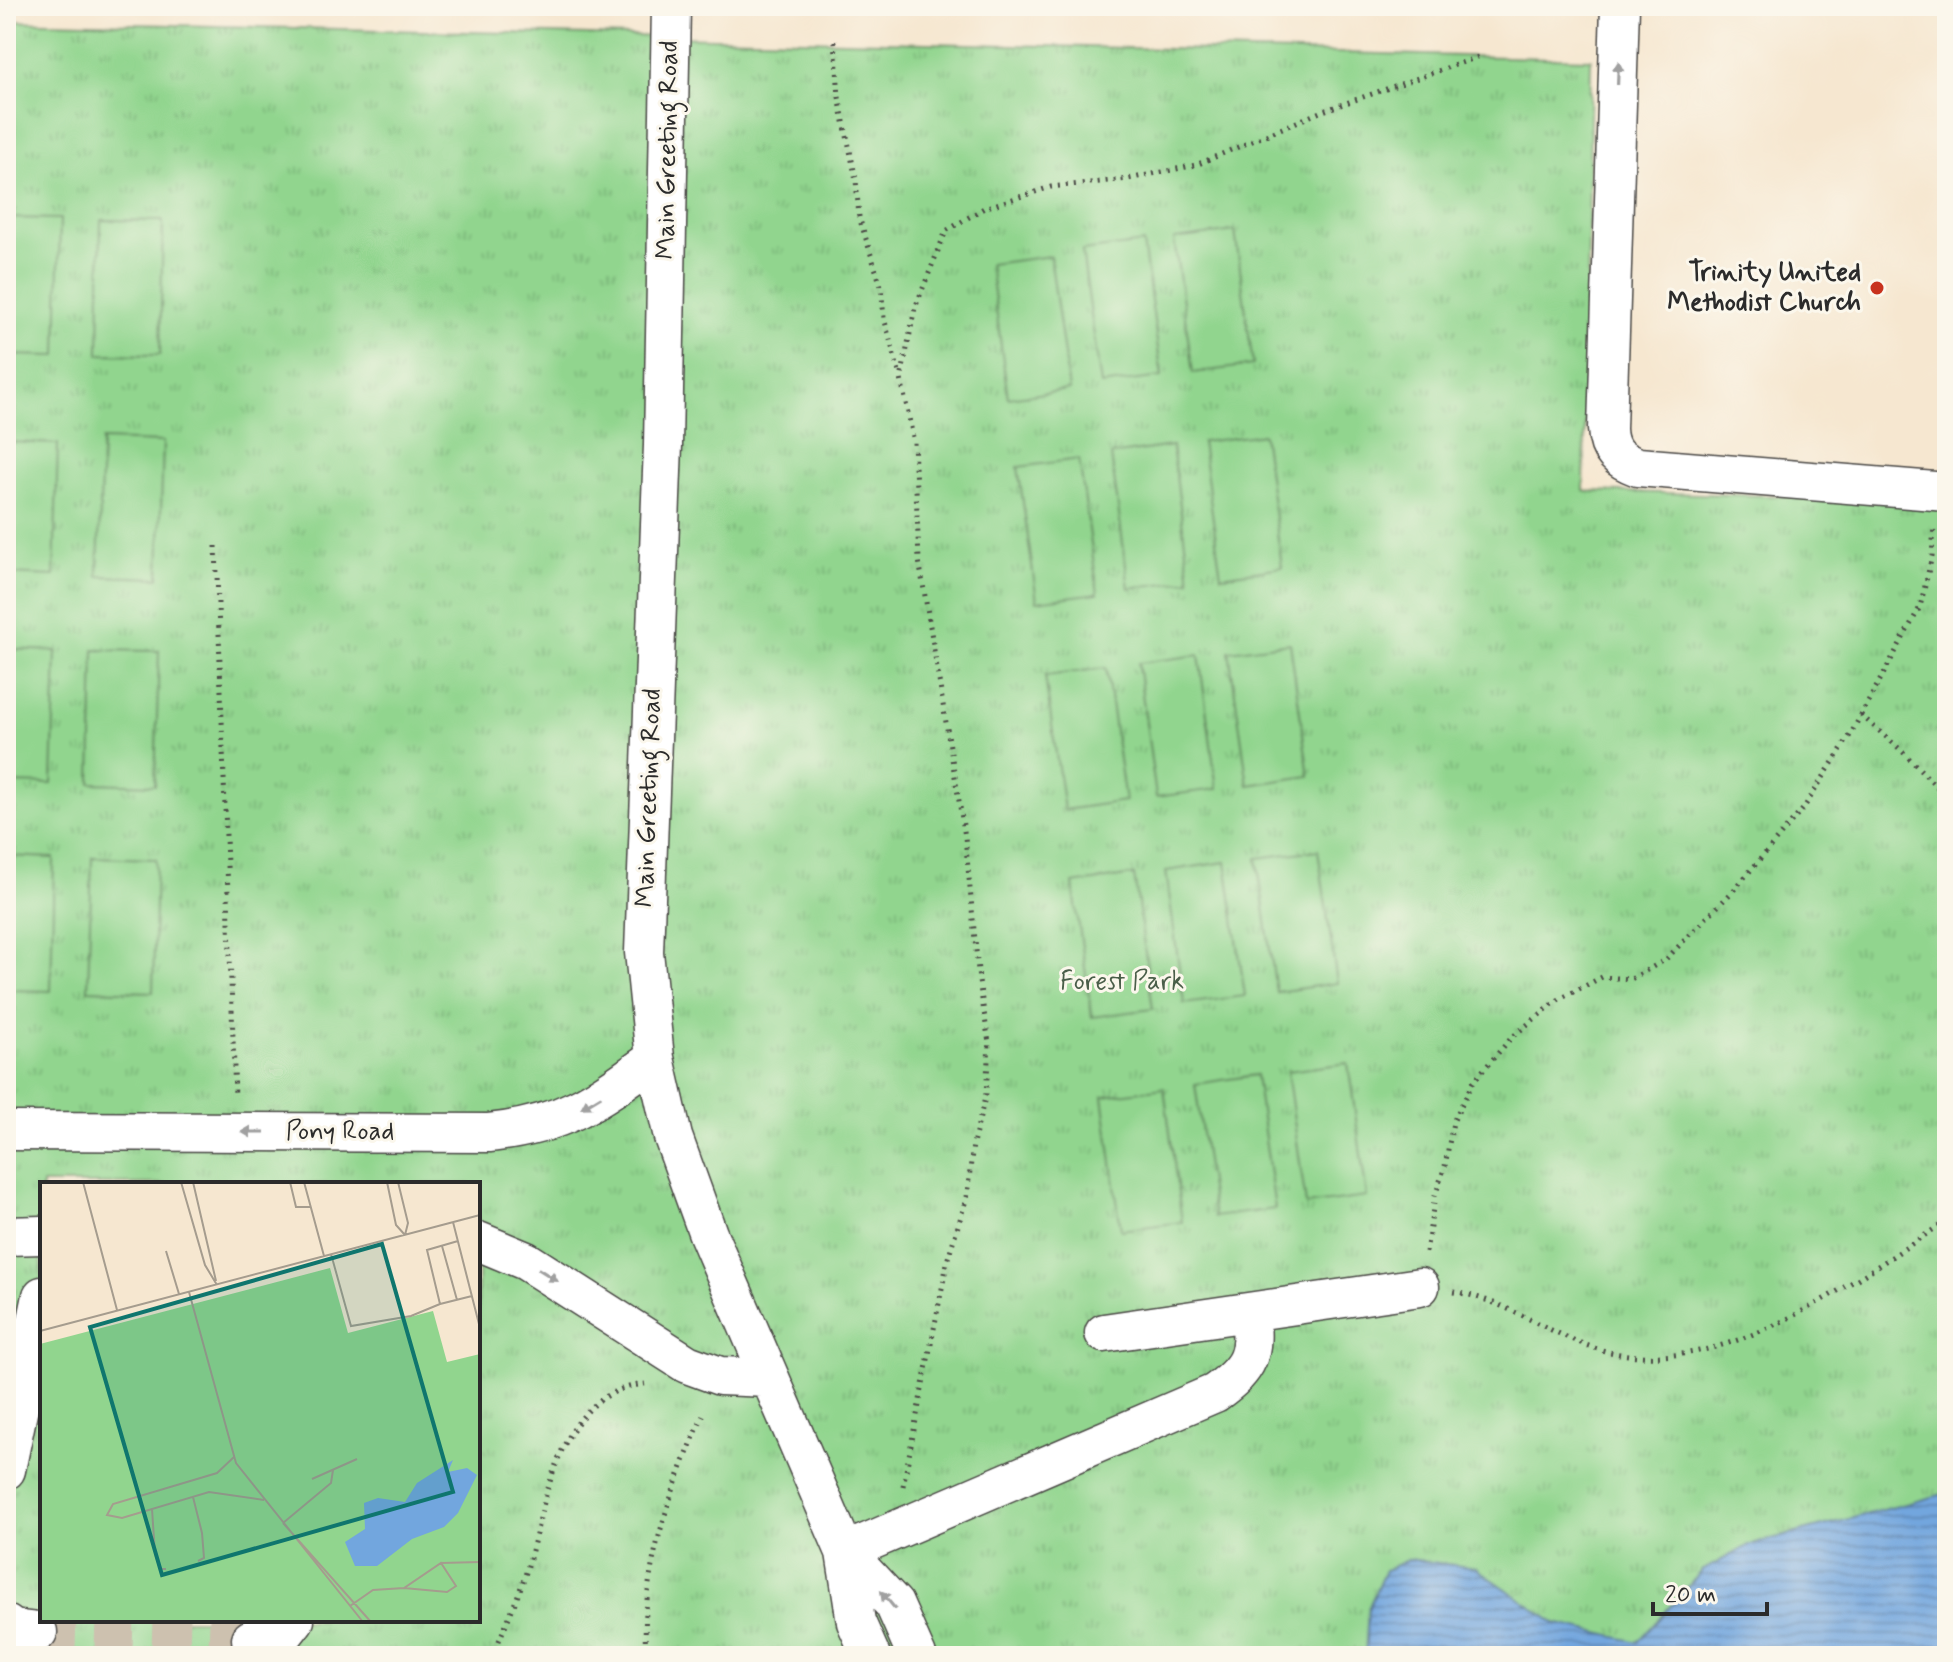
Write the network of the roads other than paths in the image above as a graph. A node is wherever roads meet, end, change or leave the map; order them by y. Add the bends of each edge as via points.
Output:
1 (671, 6) edge
2 (1620, 6) edge
3 (1942, 492) edge
4 (655, 1058) junction
5 (6, 1131) edge
6 (40, 1235) edge
7 (6, 1236) edge
8 (480, 1242) edge
9 (1420, 1287) road end
10 (40, 1306) edge
11 (1250, 1312) junction
12 (1104, 1333) dead end
13 (769, 1378) junction
14 (6, 1470) edge
15 (845, 1552) junction
16 (293, 1622) edge
17 (251, 1639) tunnel mouth
18 (871, 1656) edge
19 (917, 1656) edge

1 - 4 street, Main Greeting Road via 663,445 644,938
3 -> 2 street via 1638,467 1614,454 1607,429
4 -> 5 street, Pony Road via 592,1103 527,1129
4 - 13 street, Main Greeting Road via 678,1152
6 - 7 street
8 -> 13 street via 526,1261 687,1364 720,1376
9 - 11 street
10 - 14 street
11 - 12 street
11 - 15 street via 1253,1338 1248,1360 1215,1393
13 - 15 street, Main Greeting Road
15 - 18 street, Main Greeting Road via 856,1622
19 -> 15 street, Main Greeting Road via 894,1604
16 - 17 street via 280,1639

